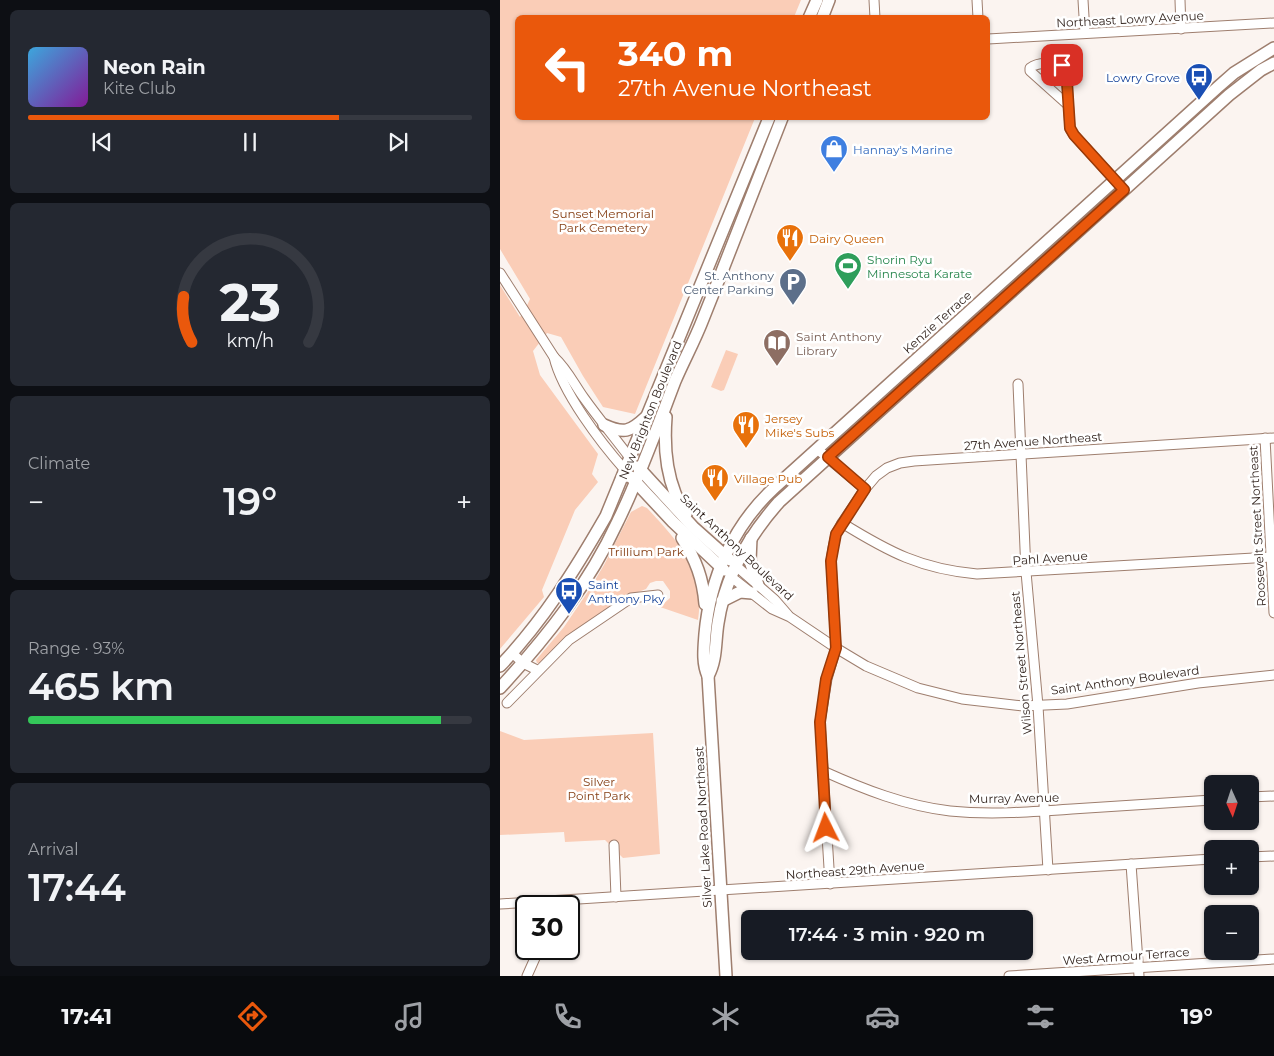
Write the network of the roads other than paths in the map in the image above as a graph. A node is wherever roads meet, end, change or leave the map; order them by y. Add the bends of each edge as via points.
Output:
1 (817, 0) edge
2 (829, 0) edge
3 (874, 0) edge
4 (977, 0) edge
5 (1083, 0) edge
6 (1180, 0) edge
7 (810, 15) edge
8 (823, 15) edge
9 (875, 15) edge
10 (978, 15) edge
11 (1274, 23) edge
12 (1182, 29) junction
13 (1085, 34) junction
14 (990, 39) edge
15 (1274, 48) edge
16 (1274, 62) edge
17 (1068, 105) junction
18 (768, 120) edge
19 (781, 120) edge
20 (1114, 180) junction
21 (1124, 190) junction
22 (500, 273) edge
23 (554, 357) junction
24 (1018, 384) dead end
25 (667, 406) junction
26 (647, 416) junction
27 (604, 425) junction
28 (1270, 438) edge
29 (817, 449) junction
30 (1022, 455) junction
31 (828, 457) junction
32 (630, 458) junction
33 (625, 470) junction
34 (638, 476) junction
35 (865, 489) junction
36 (673, 522) junction
37 (842, 524) junction
38 (693, 527) junction
39 (752, 535) junction
40 (1271, 557) junction
41 (722, 561) junction
42 (733, 570) junction
43 (1026, 572) junction
44 (755, 589) junction
45 (658, 594) dead end
46 (722, 601) junction
47 (1274, 613) edge
48 (706, 616) junction
49 (836, 648) junction
50 (512, 653) junction
51 (523, 663) junction
52 (500, 666) edge
53 (537, 670) junction
54 (1274, 675) edge
55 (708, 676) junction
56 (500, 688) edge
57 (506, 702) dead end
58 (1038, 706) junction
59 (823, 771) junction
60 (1274, 796) edge
61 (1259, 797) edge
62 (1204, 801) edge
63 (1044, 811) junction
64 (614, 845) dead end
65 (1274, 856) edge
66 (1259, 857) edge
67 (1204, 860) edge
68 (1131, 864) junction
69 (1048, 870) junction
70 (830, 884) junction
71 (720, 891) junction
72 (616, 897) junction
73 (580, 900) edge
74 (500, 904) edge
75 (515, 904) edge
76 (534, 960) edge
77 (1274, 960) edge
78 (1138, 972) edge
79 (527, 976) edge
80 (726, 976) edge
81 (1009, 976) edge

1 - 7 main road
2 - 8 main road
3 - 9 street
4 - 10 street
5 - 13 street
6 - 12 street
11 - 12 street, Northeast Lowry Avenue
12 - 13 street, Northeast Lowry Avenue
13 - 14 street, Northeast Lowry Avenue
15 - 20 main road, Kenzie Terrace via 1229,78
16 - 21 main road via 1229,95
17 - 17 street via 1030,71 1030,68 1051,62 1062,65
17 - 20 street via 1070,128 1074,135
18 - 26 main road, New Brighton Boulevard
19 - 25 main road, New Brighton Boulevard
20 - 21 street
20 - 29 main road, Kenzie Terrace
21 - 31 main road
22 - 23 street, Saint Anthony Boulevard
23 - 27 street, Saint Anthony Boulevard via 563,365
23 - 33 street, Saint Anthony Boulevard via 556,368 574,401
24 - 30 street, Wilson Street Northeast
25 - 34 main road, New Brighton Boulevard
25 - 38 main road via 665,450 668,473
26 - 27 main road via 626,431
26 - 32 main road, New Brighton Boulevard
27 - 32 street, Saint Anthony Boulevard
28 - 30 street, 27th Avenue Northeast
28 - 40 street, Roosevelt Street Northeast
29 - 31 street
29 - 41 main road, Kenzie Terrace via 755,509
30 - 35 street, 27th Avenue Northeast via 900,463 876,476
30 - 43 street, Wilson Street Northeast
31 - 35 street
31 - 39 main road via 779,502
32 - 33 main road, New Brighton Boulevard
32 - 34 main road, Saint Anthony Boulevard
33 - 34 main road, Saint Anthony Boulevard
33 - 50 main road, New Brighton Boulevard via 606,516 580,561 539,622
34 - 36 main road, Saint Anthony Boulevard
34 - 38 main road, Saint Anthony Boulevard
34 - 51 main road, New Brighton Boulevard via 618,523 583,584 553,628
35 - 37 street, 27th Avenue Northeast
36 - 41 main road, Saint Anthony Boulevard
36 - 48 main road via 701,574
37 - 43 street, Pahl Avenue via 889,551 932,568 977,574
37 - 49 street, 27th Avenue Northeast via 836,534 831,561
38 - 41 main road, Saint Anthony Boulevard
39 - 42 main road
39 - 44 main road via 750,561
40 - 43 street, Pahl Avenue
40 - 47 street, Roosevelt Street Northeast
41 - 42 main road, Saint Anthony Boulevard
41 - 48 main road, Silver Lake Road Northeast
42 - 44 street, Saint Anthony Boulevard
42 - 46 main road, Silver Lake Road Northeast
43 - 58 street, Wilson Street Northeast
44 - 46 main road
44 - 49 street, Saint Anthony Boulevard via 772,609 790,617
45 - 53 street via 622,602 569,640
46 - 55 main road, Silver Lake Road Northeast via 714,667
48 - 55 main road, Silver Lake Road Northeast via 704,668
49 - 58 street, Saint Anthony Boulevard via 866,666 918,688 979,702
49 - 59 street via 826,679 821,716
50 - 51 street
50 - 52 main road, New Brighton Boulevard
51 - 53 street
51 - 56 main road, New Brighton Boulevard
53 - 57 street
54 - 58 street, Saint Anthony Boulevard
55 - 71 main road, Silver Lake Road Northeast
58 - 63 street, Wilson Street Northeast
59 - 63 street, Murray Avenue via 885,796 949,811
59 - 70 street
60 - 61 street
62 - 63 street, Murray Avenue
63 - 69 street, Wilson Street Northeast
64 - 72 street
65 - 66 street
67 - 68 street, Northeast 29th Avenue
68 - 69 street, Northeast 29th Avenue
68 - 78 street
69 - 70 street, Northeast 29th Avenue
70 - 71 street, Northeast 29th Avenue
71 - 72 street, Northeast 29th Avenue
71 - 80 main road, Silver Lake Road Northeast
72 - 73 street, Northeast 29th Avenue
74 - 75 street, Northeast 29th Avenue
76 - 79 street
77 - 78 street, West Armour Terrace
78 - 81 street, West Armour Terrace

